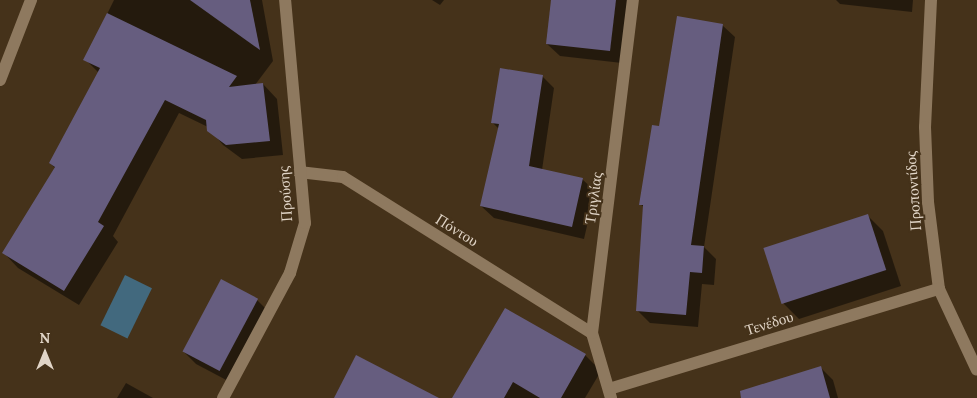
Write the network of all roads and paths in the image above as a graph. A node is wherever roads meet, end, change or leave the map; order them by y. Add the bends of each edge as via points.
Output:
1 (31, 0) edge
2 (285, 0) edge
3 (633, 0) edge
4 (931, 0) edge
5 (0, 80) edge
6 (299, 172) junction
7 (939, 289) junction
8 (592, 333) junction
9 (977, 370) edge
10 (610, 393) edge
11 (223, 398) edge

1 - 5 street
2 - 6 street, Προύσης
3 - 8 street, Τριγλίας
4 - 7 street, Προποντίδος via 924,127 928,202
6 - 8 street, Πόντου via 343,177
6 - 11 street, Προύσης via 305,223 290,273
7 - 9 street, Προποντίδος
7 - 10 street, Τενέδου
8 - 10 street, Τριγλίας

